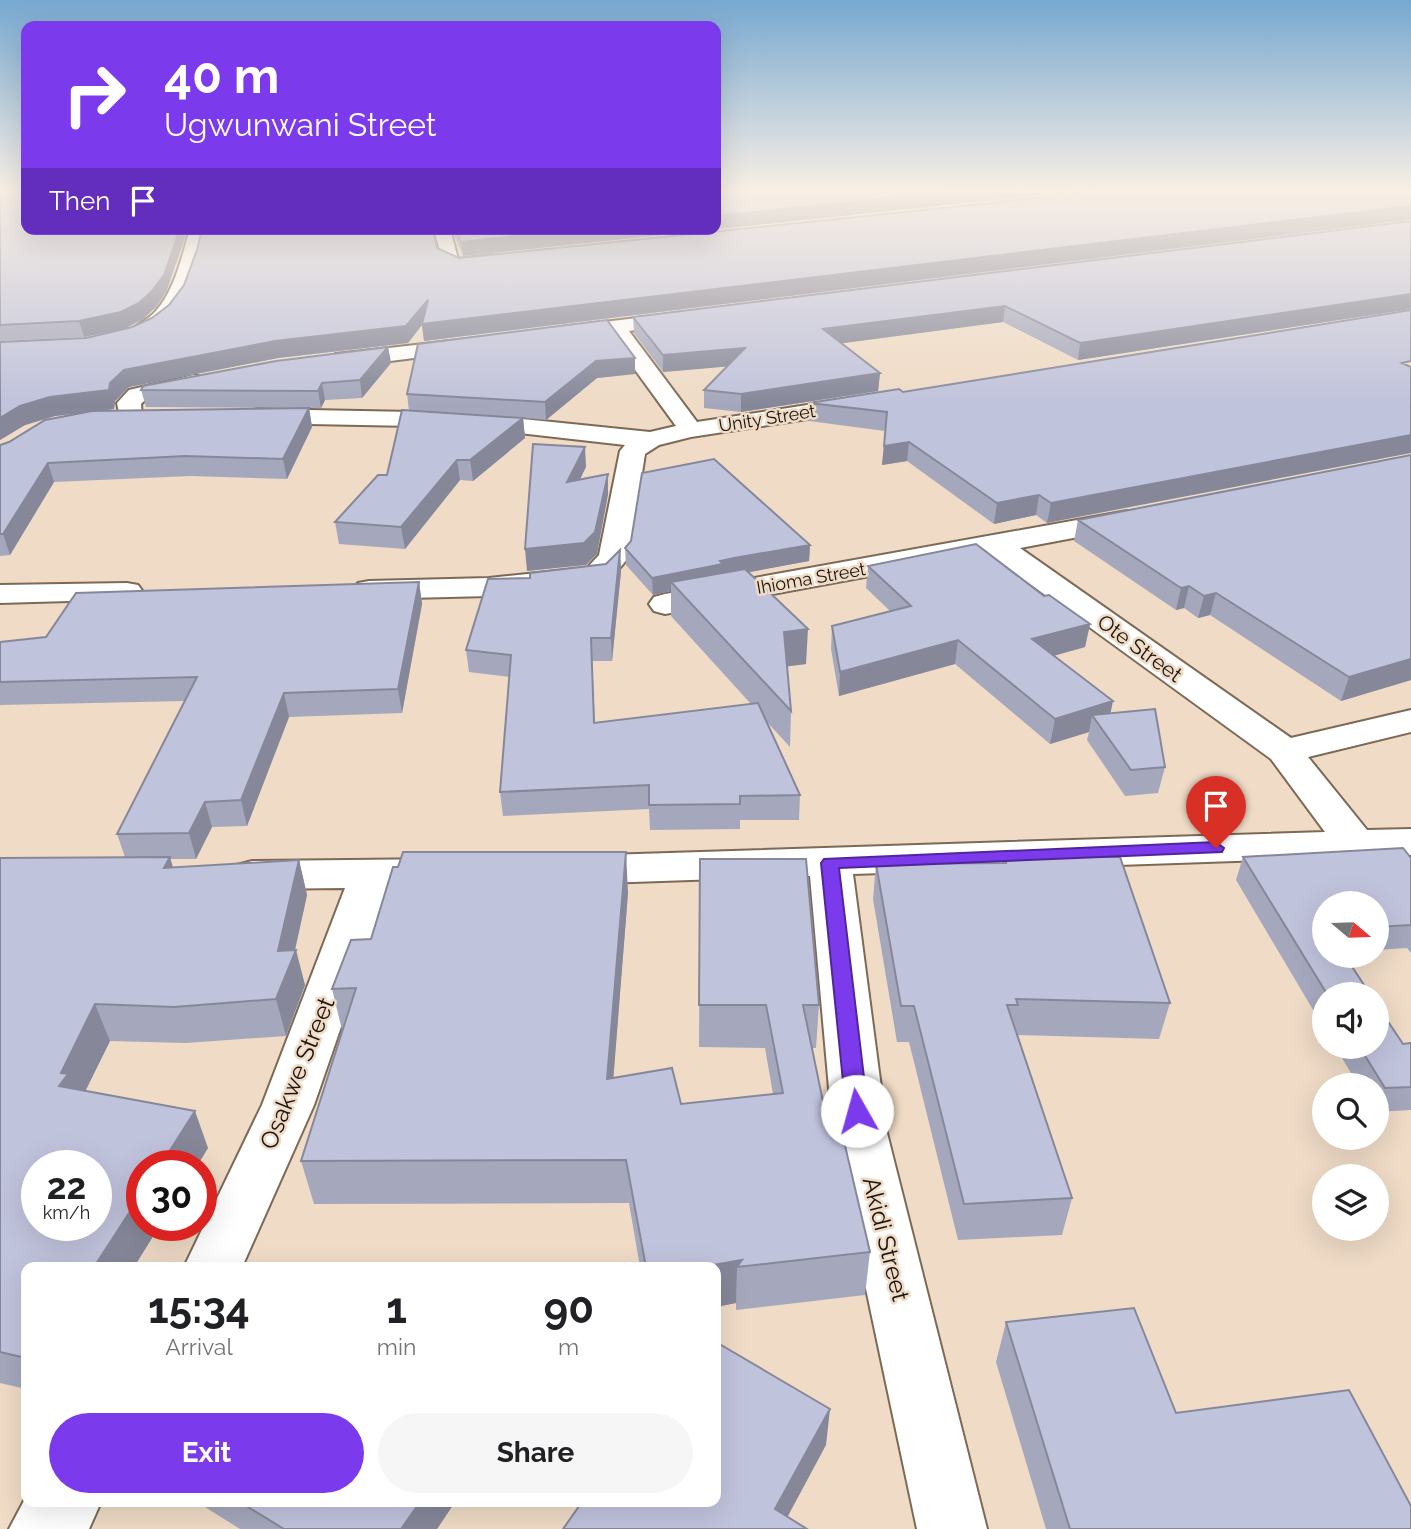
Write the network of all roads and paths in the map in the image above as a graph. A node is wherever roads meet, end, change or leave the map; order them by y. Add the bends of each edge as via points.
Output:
1 (190, 261) edge
2 (450, 261) edge
3 (484, 261) edge
4 (711, 315) edge
5 (615, 327) junction
6 (548, 335) edge
7 (124, 337) edge
8 (494, 342) edge
9 (320, 363) edge
10 (211, 379) edge
11 (881, 400) edge
12 (237, 416) edge
13 (157, 418) edge
14 (691, 430) junction
15 (650, 440) junction
16 (1156, 514) edge
17 (996, 545) junction
18 (342, 591) edge
19 (155, 592) edge
20 (0, 594) edge
21 (665, 604) dead end
22 (1411, 721) edge
23 (1284, 751) junction
24 (1353, 842) junction
25 (1411, 842) edge
26 (830, 863) junction
27 (538, 871) edge
28 (483, 872) edge
29 (220, 875) edge
30 (372, 875) junction
31 (215, 1262) edge
32 (63, 1507) edge
33 (44, 1529) edge
34 (952, 1529) edge

1 - 7 street via 166,312 144,332
2 - 3 street via 460,265
4 - 5 street
5 - 6 street
5 - 14 street
8 - 9 street
10 - 13 street via 137,395 119,420
11 - 14 street, Unity Street
12 - 15 street, Unity Street via 466,420
14 - 15 street, Unity Street
15 - 18 street via 633,451 614,557 596,576 489,587
16 - 17 street, Ihioma Street
17 - 21 street, Ihioma Street
17 - 23 street, Ote Street
19 - 20 street
22 - 23 street
23 - 24 street, Ote Street
24 - 25 street
24 - 26 street
26 - 27 street
26 - 34 street, Akidi Street via 860,1133
28 - 30 street
29 - 30 street
30 - 31 street, Osakwe Street via 288,1105
32 - 33 street

